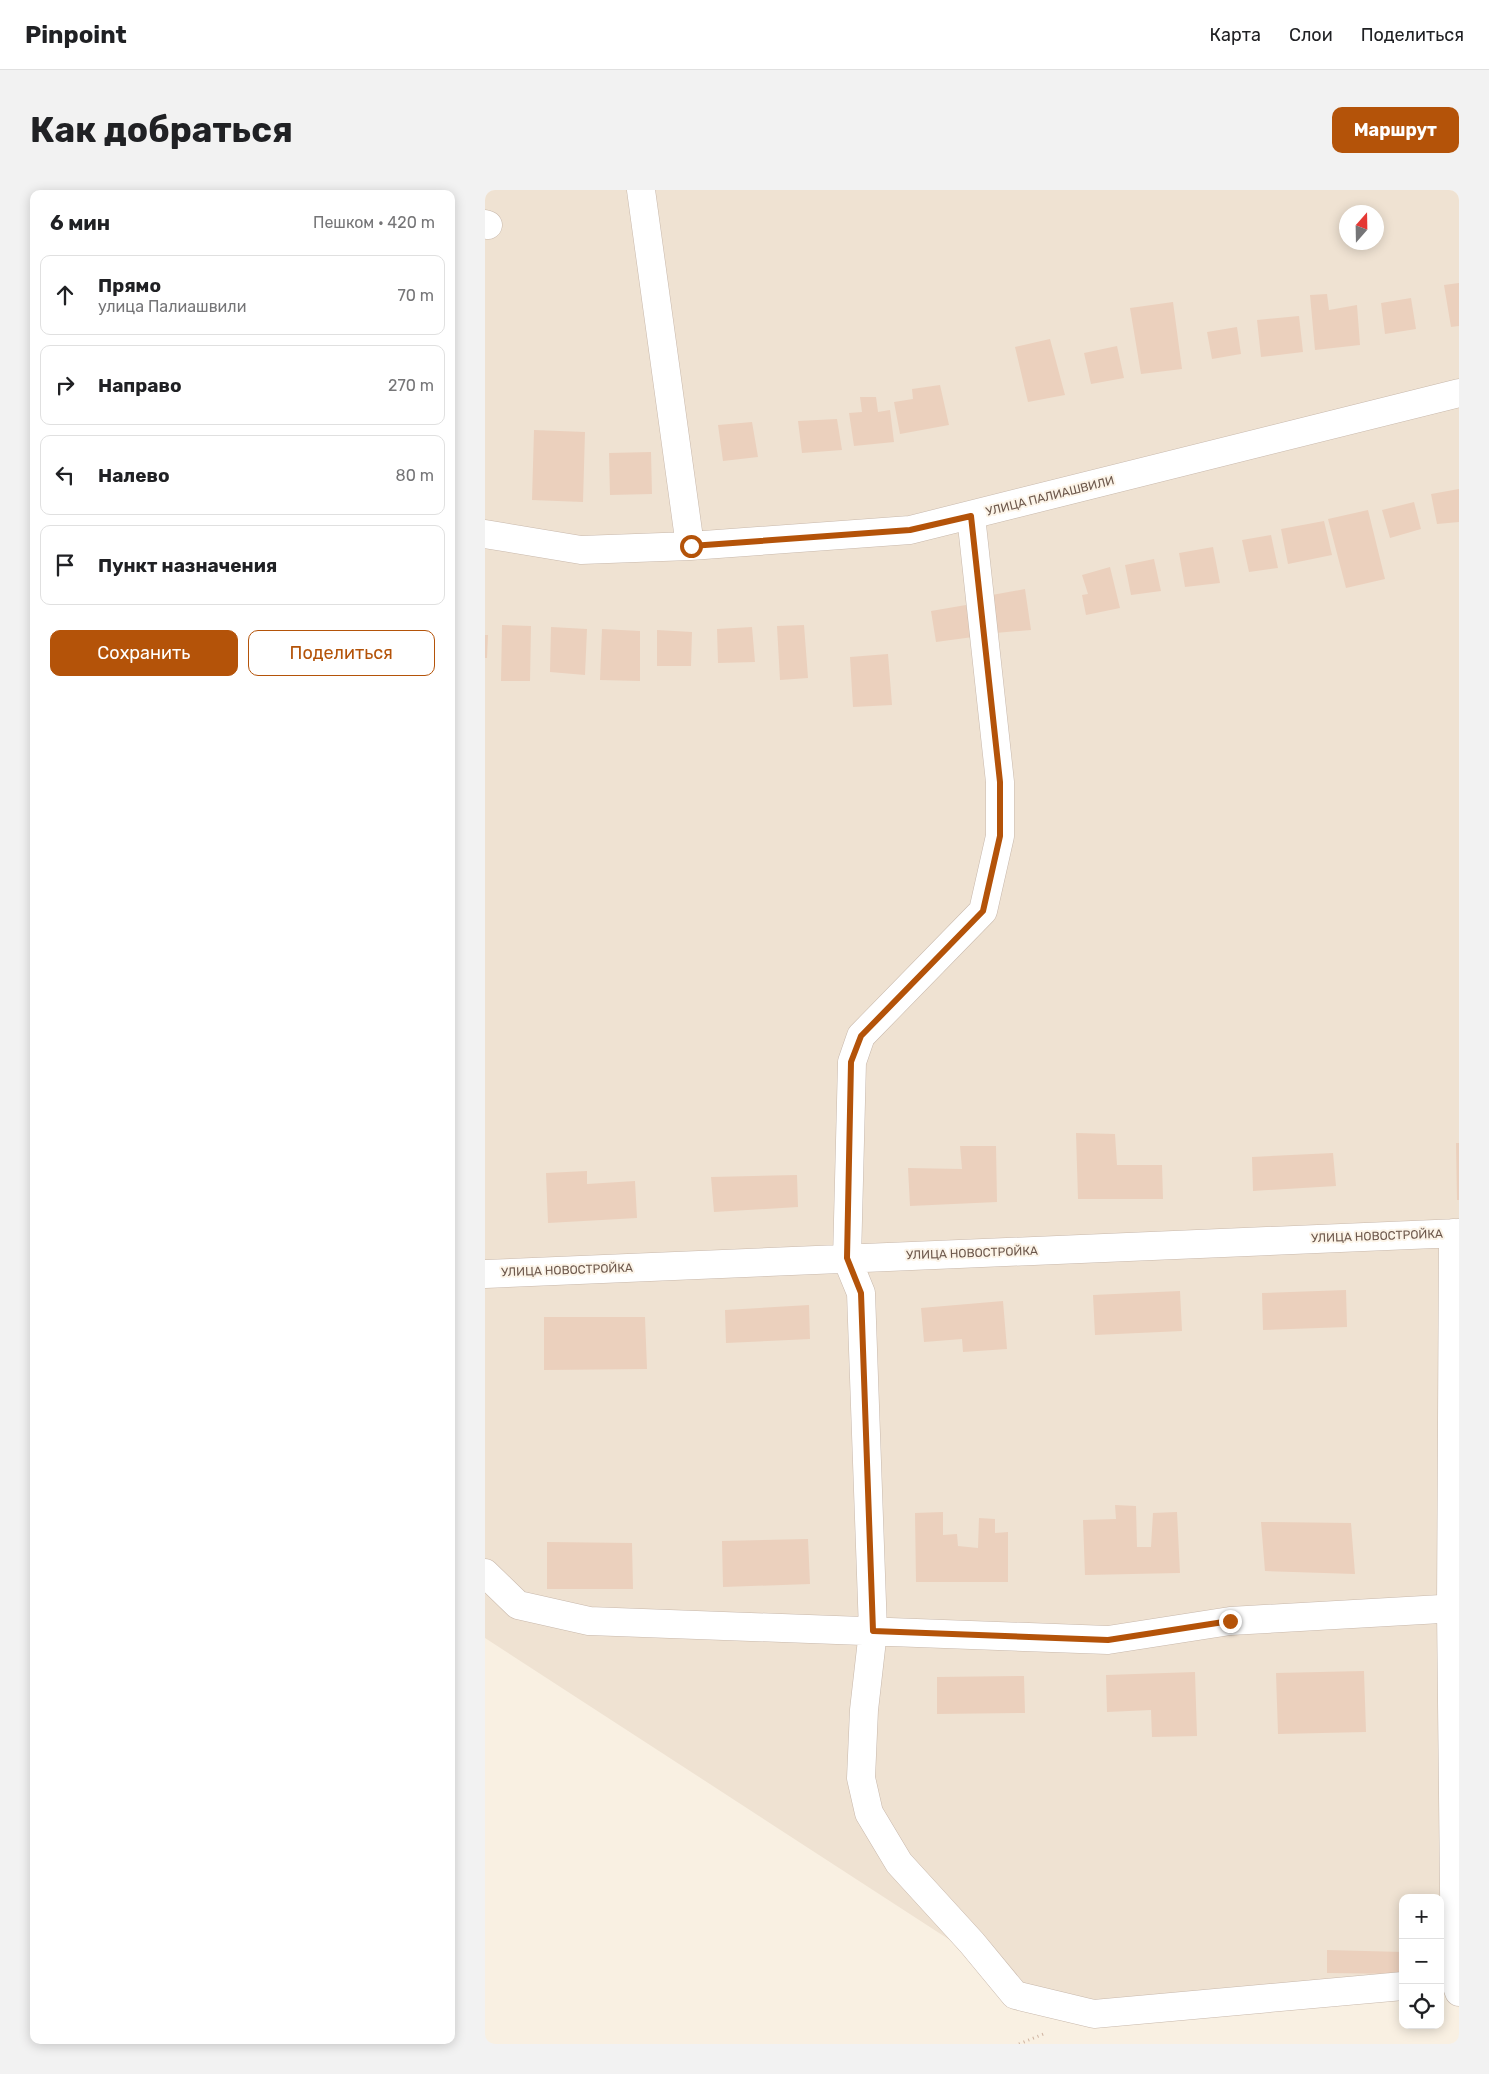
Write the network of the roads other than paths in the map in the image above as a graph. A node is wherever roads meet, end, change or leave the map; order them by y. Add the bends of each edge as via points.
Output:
1 (641, 190) edge
2 (1459, 393) edge
3 (971, 516) junction
4 (485, 534) edge
5 (691, 546) junction
6 (1456, 1233) edge
7 (847, 1258) junction
8 (485, 1274) edge
9 (485, 1573) edge
10 (1455, 1608) edge
11 (873, 1631) junction
12 (1452, 1985) edge
13 (1399, 1986) edge

1 - 5 street
2 - 3 street, УЛИЦА ПАЛИАШВИЛИ
3 - 5 street, УЛИЦА ПАЛИАШВИЛИ via 910,530
3 - 7 street via 1000,782 1000,836 983,911 861,1036 851,1062
4 - 5 street, УЛИЦА ПАЛИАШВИЛИ via 581,550
6 - 7 street, УЛИЦА НОВОСТРОЙКА
6 - 10 street
7 - 8 street, УЛИЦА НОВОСТРОЙКА
7 - 11 street via 861,1293
9 - 11 street via 518,1605 589,1621
10 - 11 street via 1230,1621 1108,1640
10 - 12 street
11 - 13 street via 864,1710 861,1778 869,1813 899,1863 1015,1995 1094,2014

